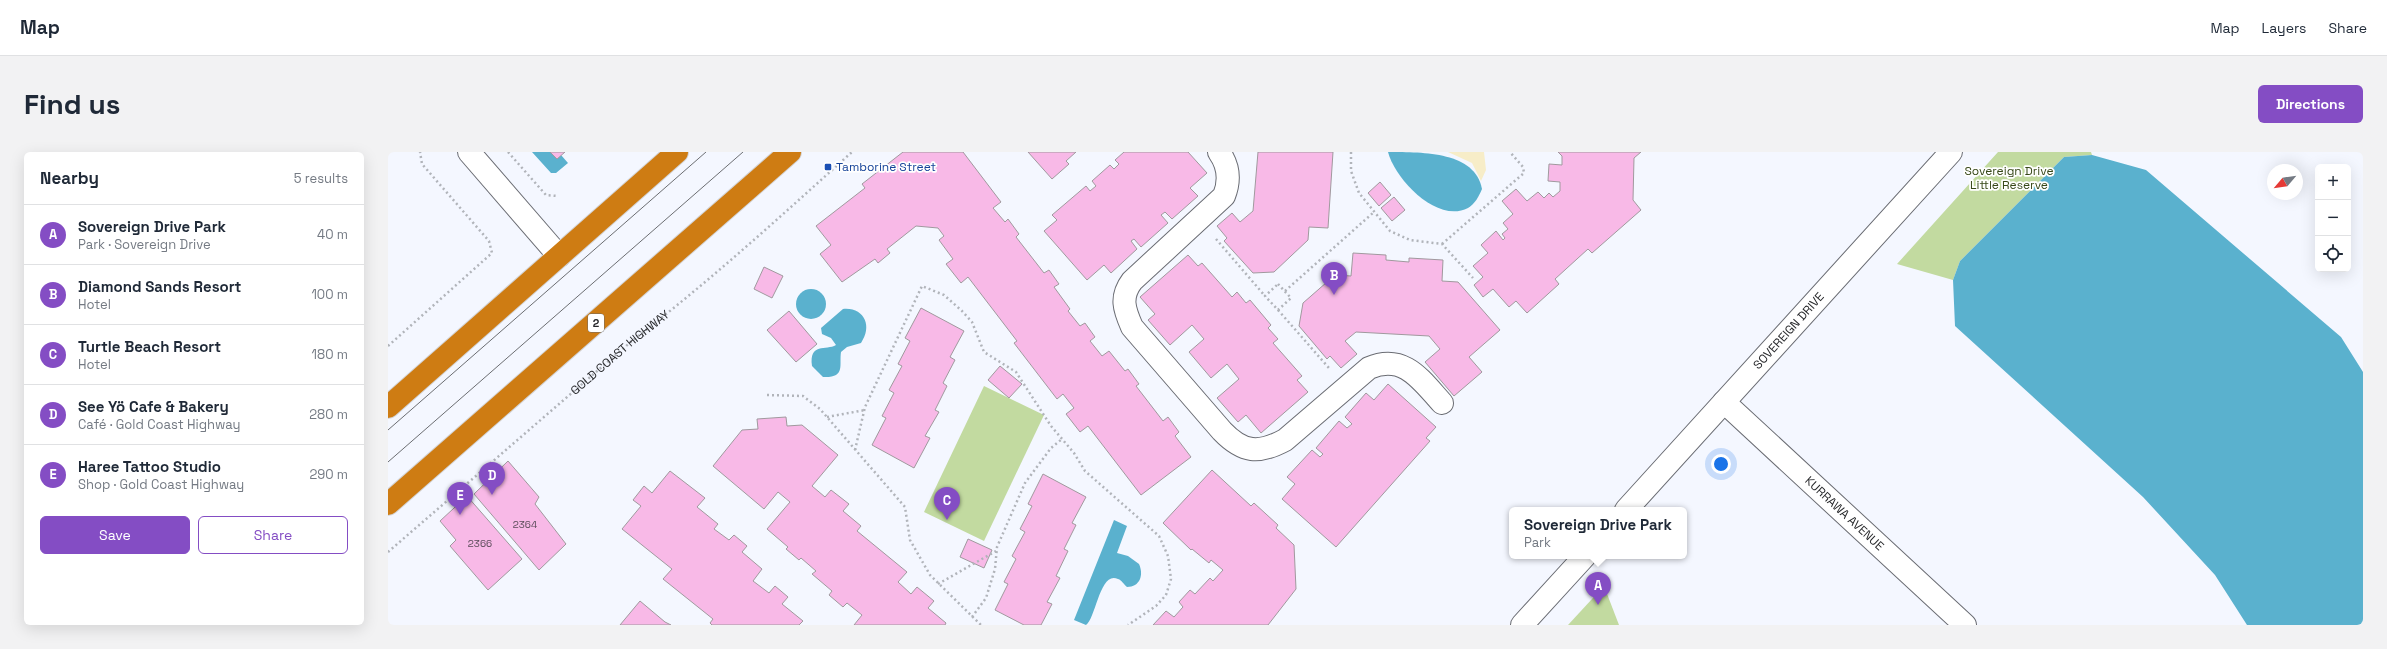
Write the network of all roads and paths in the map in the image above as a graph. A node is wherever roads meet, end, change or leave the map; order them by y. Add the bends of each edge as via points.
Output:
1 (420, 152) edge
2 (469, 152) edge
3 (508, 152) edge
4 (677, 152) edge
5 (790, 152) edge
6 (852, 152) edge
7 (1219, 152) edge
8 (1351, 152) edge
9 (1510, 152) edge
10 (1951, 152) edge
11 (558, 196) dead end
12 (1374, 211) junction
13 (1200, 220) junction
14 (1442, 244) junction
15 (559, 256) junction
16 (1472, 278) dead end
17 (1285, 291) junction
18 (1265, 296) junction
19 (1278, 310) junction
20 (388, 346) edge
21 (1346, 387) junction
22 (767, 395) dead end
23 (1724, 402) junction
24 (1442, 403) dead end
25 (388, 407) edge
26 (864, 410) junction
27 (827, 417) junction
28 (1062, 439) junction
29 (855, 450) junction
30 (388, 504) edge
31 (1629, 507) edge
32 (997, 550) junction
33 (388, 552) edge
34 (1581, 559) edge
35 (938, 584) junction
36 (972, 617) junction
37 (982, 625) edge
38 (1128, 625) edge
39 (1522, 625) edge
40 (1965, 625) edge

1 - 20 path via 422,164 489,241 492,253
2 - 15 street
3 - 11 path via 546,195
4 - 15 highway
5 - 30 highway, 2
6 - 33 path, GOLD COAST HIGHWAY
7 - 13 street via 1228,172 1228,186 1224,196
8 - 12 path via 1352,171 1359,193
9 - 14 path via 1524,173
10 - 23 street, SOVEREIGN DRIVE
12 - 14 path via 1390,231 1410,240
12 - 17 path
13 - 18 path
13 - 21 street via 1132,280 1125,290 1125,312 1132,327 1222,431 1233,443 1247,449 1259,450 1276,445
14 - 16 path
15 - 25 highway
17 - 18 path via 1278,284
17 - 19 path via 1291,298
18 - 19 path
19 - 21 path
21 - 24 street via 1381,362 1392,362 1405,367
22 - 27 path via 803,396
23 - 31 street, SOVEREIGN DRIVE
23 - 40 street, KURRAWA AVENUE
26 - 27 path
26 - 28 path via 922,286 944,295 962,311 972,322 984,352 1016,372
26 - 29 path
27 - 29 path
28 - 32 path via 1051,448 1025,483
28 - 38 path via 1085,471 1098,484 1159,536 1168,556 1170,579 1166,595 1156,606
29 - 35 path via 905,507 910,540
32 - 35 path
32 - 36 path via 995,569 986,598
34 - 39 street
35 - 36 path
36 - 37 path

